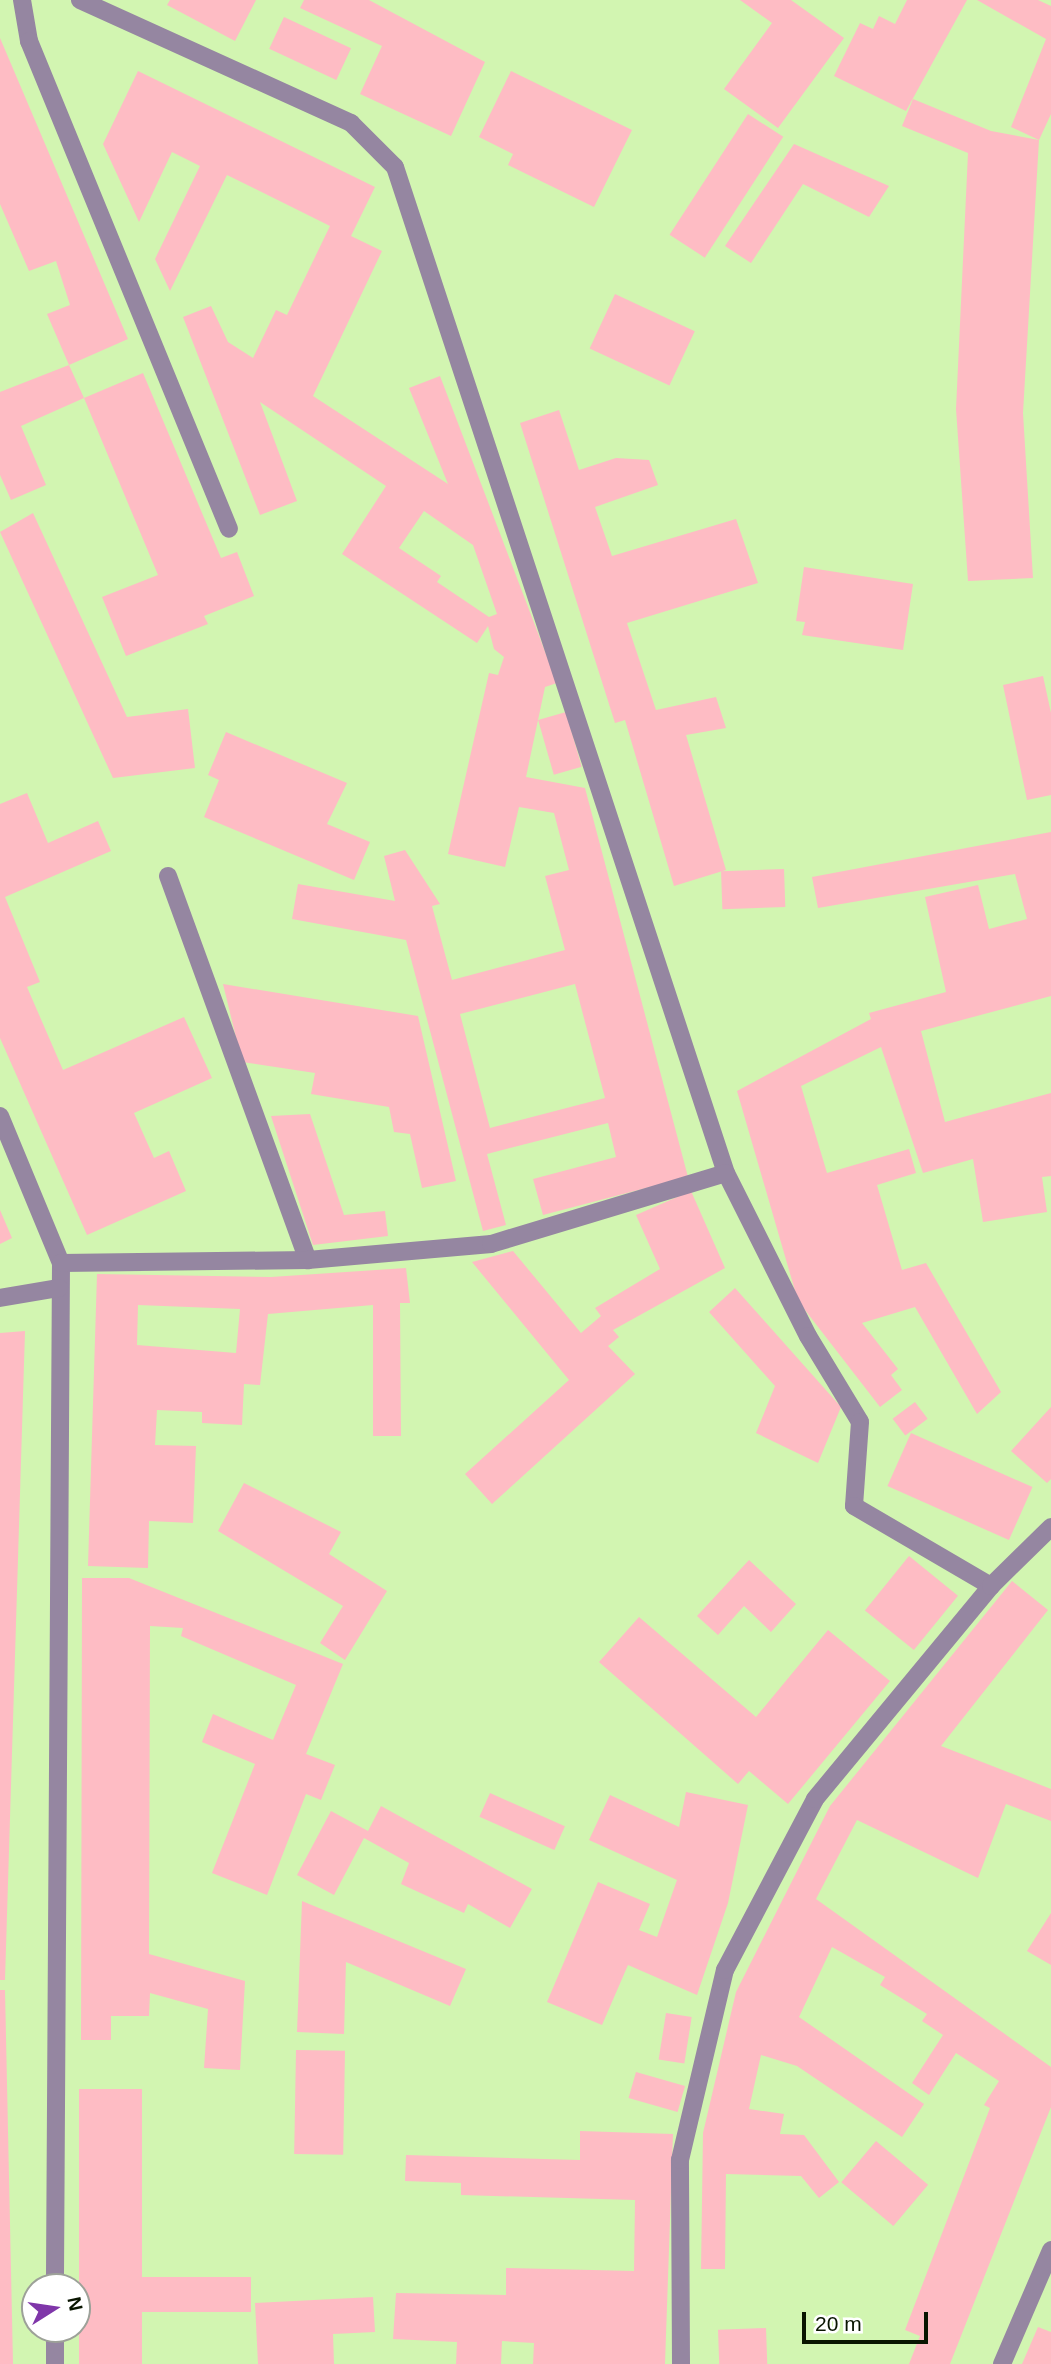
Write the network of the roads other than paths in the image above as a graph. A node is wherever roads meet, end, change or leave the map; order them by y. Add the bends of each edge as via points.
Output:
1 (22, 0) edge
2 (80, 0) edge
3 (229, 529) dead end
4 (168, 876) dead end
5 (0, 1116) edge
6 (726, 1173) junction
7 (309, 1259) junction
8 (61, 1263) junction
9 (59, 1288) junction
10 (0, 1297) edge
11 (1051, 1528) edge
12 (991, 1586) junction
13 (1051, 2250) edge
14 (55, 2273) edge
15 (55, 2343) edge
16 (55, 2364) edge
17 (681, 2364) edge
18 (1002, 2364) edge

1 - 3 street via 29,41
2 - 6 street via 351,123 395,167
4 - 7 street
5 - 8 street
6 - 7 street via 491,1244
6 - 12 street via 808,1336 860,1422 854,1506
7 - 8 street
8 - 9 street
9 - 10 street
9 - 14 street
11 - 12 street
12 - 17 street via 815,1800 725,1970 680,2160
13 - 18 street
15 - 16 street

